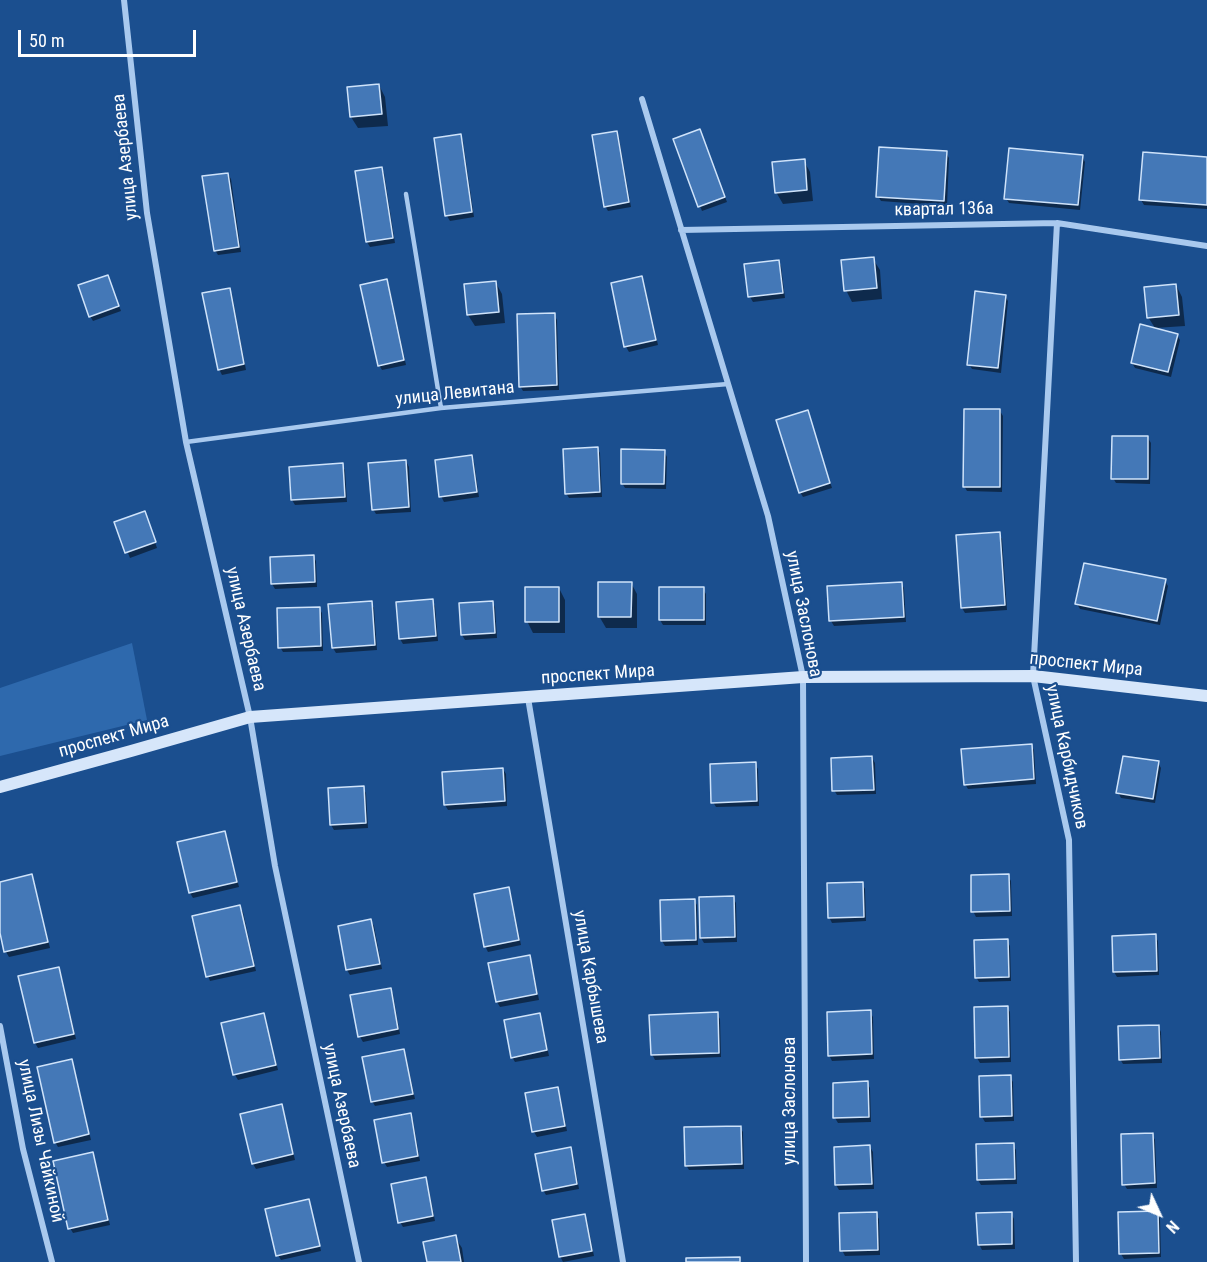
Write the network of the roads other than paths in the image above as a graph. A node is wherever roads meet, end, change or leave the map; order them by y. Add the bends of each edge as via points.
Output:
1 (124, 0) edge
2 (642, 99) dead end
3 (406, 194) dead end
4 (1057, 223) junction
5 (681, 230) junction
6 (1207, 246) edge
7 (728, 384) junction
8 (441, 408) junction
9 (186, 442) junction
10 (1033, 676) junction
11 (803, 677) junction
12 (1207, 696) edge
13 (528, 698) junction
14 (250, 717) junction
15 (0, 787) edge
16 (0, 1026) edge
17 (52, 1262) edge
18 (359, 1262) edge
19 (622, 1262) edge
20 (806, 1262) edge
21 (1076, 1262) edge

1 - 9 street, улица Азербаева via 147,213
2 - 5 street, улица Заслонова
3 - 8 lane
4 - 5 street, квартал 136а
4 - 6 street, квартал 136а
4 - 10 street, улица Карбидчиков
5 - 7 street, улица Заслонова
7 - 8 lane, улица Левитана
7 - 11 street, улица Заслонова via 768,516
8 - 9 lane, улица Левитана
9 - 14 street, улица Азербаева
10 - 11 main road, проспект Мира
10 - 12 main road, проспект Мира
10 - 21 street, улица Карбидчиков via 1069,840
11 - 13 main road, проспект Мира
11 - 20 street, улица Заслонова
13 - 14 main road, проспект Мира
13 - 19 street, улица Карбышева
14 - 15 main road, проспект Мира
14 - 18 street, улица Азербаева via 275,866
16 - 17 street, улица Лизы Чайкиной via 23,1149

